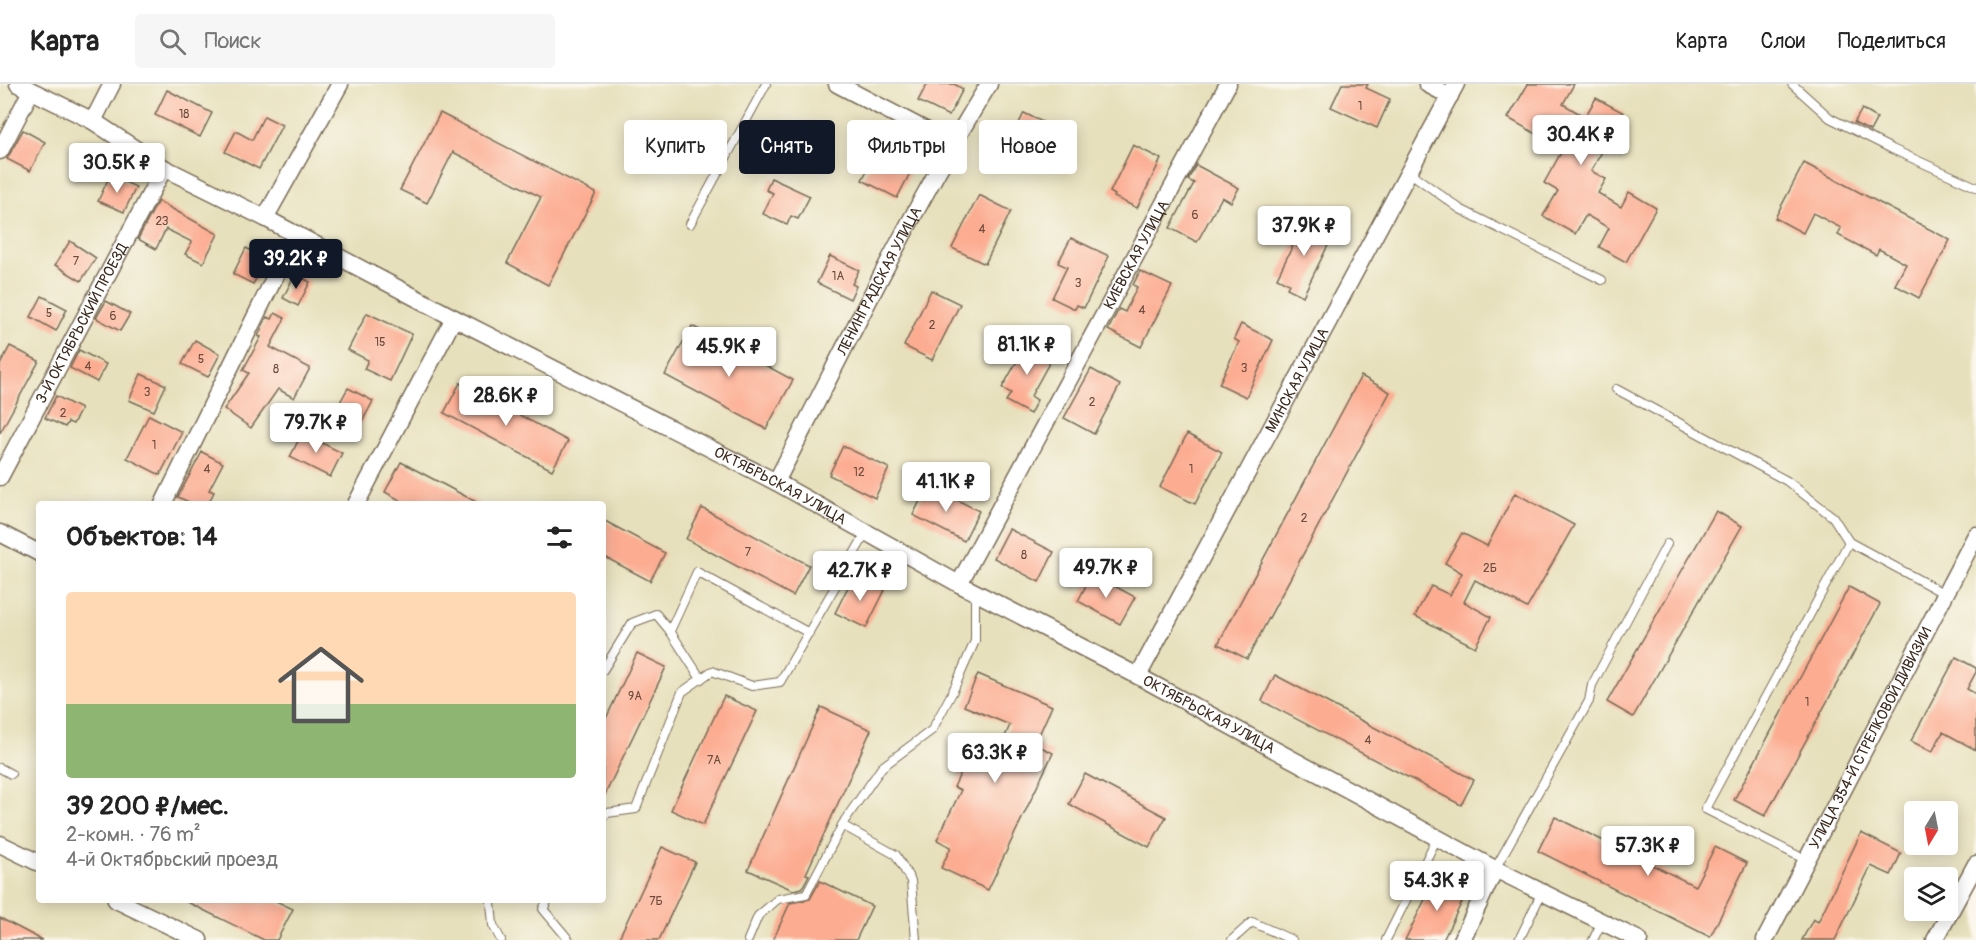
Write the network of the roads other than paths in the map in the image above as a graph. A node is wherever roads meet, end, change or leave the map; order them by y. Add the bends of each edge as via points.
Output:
1 (112, 84) edge
2 (339, 84) edge
3 (766, 84) edge
4 (837, 84) edge
5 (989, 84) edge
6 (1228, 84) edge
7 (1427, 84) edge
8 (1792, 84) edge
9 (24, 87) edge
10 (1453, 90) edge
11 (93, 120) junction
12 (906, 120) edge
13 (967, 120) edge
14 (0, 151) edge
15 (164, 168) junction
16 (1409, 172) junction
17 (936, 174) edge
18 (1976, 187) edge
19 (265, 218) junction
20 (690, 224) dead end
21 (297, 234) junction
22 (1602, 280) dead end
23 (454, 318) junction
24 (1616, 389) dead end
25 (0, 477) edge
26 (776, 482) junction
27 (164, 501) edge
28 (358, 501) edge
29 (0, 533) edge
30 (866, 533) junction
31 (1976, 535) edge
32 (1849, 542) junction
33 (1667, 544) dead end
34 (36, 551) edge
35 (959, 584) junction
36 (975, 592) junction
37 (1945, 594) junction
38 (670, 631) junction
39 (808, 633) junction
40 (606, 665) edge
41 (1138, 676) junction
42 (701, 679) junction
43 (0, 768) edge
44 (10, 774) dead end
45 (606, 813) edge
46 (842, 825) junction
47 (1437, 838) junction
48 (0, 844) edge
49 (1806, 860) junction
50 (36, 862) edge
51 (1976, 864) edge
52 (1495, 869) junction
53 (1542, 892) junction
54 (122, 903) edge
55 (491, 903) edge
56 (546, 903) edge
57 (1602, 922) junction
58 (199, 940) edge
59 (501, 940) edge
60 (569, 940) edge
61 (748, 940) edge
62 (916, 940) edge
63 (1232, 940) edge
64 (1292, 940) edge
65 (1386, 940) edge
66 (1462, 940) edge
67 (1519, 940) edge
68 (1593, 940) edge
69 (1639, 940) edge
70 (1765, 940) edge
71 (1935, 940) edge

1 - 11 street
2 - 19 street
3 - 20 lane
4 - 12 street
5 - 13 street, ЛЕНИНГРАДСКАЯ УЛИЦА
6 - 35 street, КИЕВСКАЯ УЛИЦА
7 - 10 street
8 - 18 lane via 1830,118
9 - 11 street, ОКТЯБРЬСКАЯ УЛИЦА
9 - 14 street
10 - 16 street, МИНСКАЯ УЛИЦА
11 - 15 street, ОКТЯБРЬСКАЯ УЛИЦА
15 - 19 street, ОКТЯБРЬСКАЯ УЛИЦА
15 - 25 street, 3-Й ОКТЯБРЬСКИЙ ПРОЕЗД
16 - 22 lane via 1460,209
16 - 41 street, МИНСКАЯ УЛИЦА
17 - 26 street, ЛЕНИНГРАДСКАЯ УЛИЦА
19 - 21 street, ОКТЯБРЬСКАЯ УЛИЦА
21 - 23 street, ОКТЯБРЬСКАЯ УЛИЦА
21 - 27 street
23 - 26 street, ОКТЯБРЬСКАЯ УЛИЦА
23 - 28 street
24 - 32 lane via 1787,481 1833,517
26 - 30 street, ОКТЯБРЬСКАЯ УЛИЦА
29 - 34 street
30 - 35 street, ОКТЯБРЬСКАЯ УЛИЦА
30 - 39 lane
31 - 37 street, УЛИЦА 354-Й СТРЕЛКОВОЙ ДИВИЗИИ
32 - 37 lane
32 - 49 lane via 1705,809
33 - 52 lane via 1592,685 1590,701
35 - 36 street, ОКТЯБРЬСКАЯ УЛИЦА
36 - 41 street, ОКТЯБРЬСКАЯ УЛИЦА
36 - 46 lane via 975,641 932,730 882,766
37 - 49 street, УЛИЦА 354-Й СТРЕЛКОВОЙ ДИВИЗИИ
38 - 39 lane via 697,572
38 - 40 lane via 656,614 632,623
38 - 42 lane
39 - 42 lane via 780,682 752,686 712,671
41 - 47 street, ОКТЯБРЬСКАЯ УЛИЦА
42 - 45 lane via 682,692 636,809
43 - 44 lane
46 - 61 lane via 806,894 778,899 758,916
46 - 62 lane via 897,855 911,881
47 - 52 street, ОКТЯБРЬСКАЯ УЛИЦА
47 - 65 lane
48 - 50 street
49 - 70 street, УЛИЦА 354-Й СТРЕЛКОВОЙ ДИВИЗИИ
51 - 71 street
52 - 53 street, ОКТЯБРЬСКАЯ УЛИЦА
52 - 66 street
53 - 57 street, ОКТЯБРЬСКАЯ УЛИЦА
53 - 67 lane
54 - 58 street
55 - 59 lane via 493,925
56 - 60 lane via 543,909
57 - 68 lane
57 - 69 street, ОКТЯБРЬСКАЯ УЛИЦА
63 - 64 lane via 1252,922

